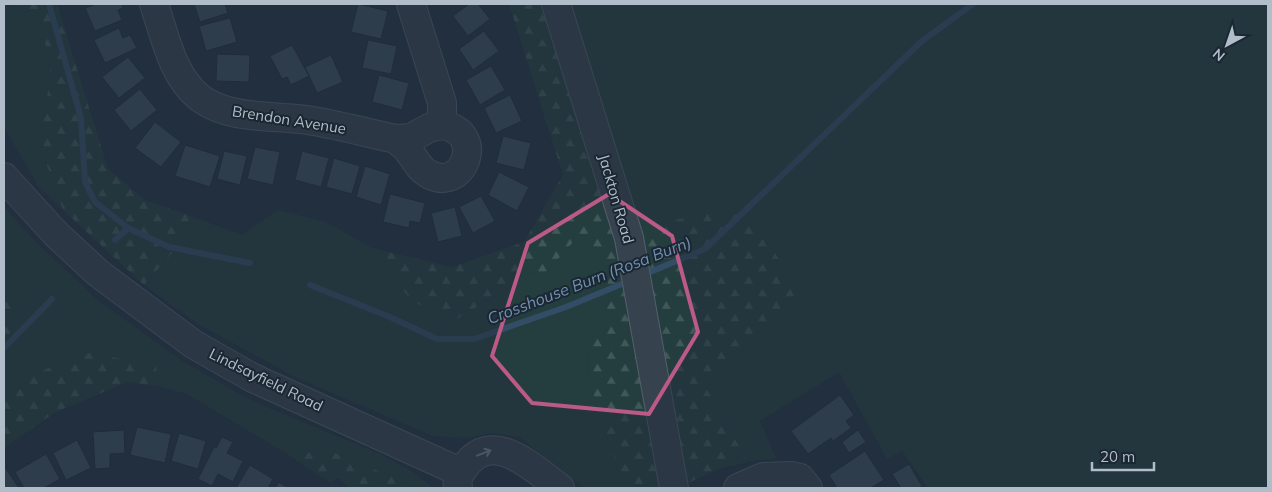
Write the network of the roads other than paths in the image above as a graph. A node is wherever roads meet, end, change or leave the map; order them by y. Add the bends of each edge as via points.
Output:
1 (154, 4) edge
2 (411, 4) edge
3 (556, 4) edge
4 (442, 125) junction
5 (396, 139) junction
6 (4, 177) edge
7 (459, 480) edge
8 (560, 488) edge
9 (674, 488) edge
10 (738, 488) edge
11 (808, 488) edge

1 - 5 street, Brendon Avenue via 173,61 185,82 216,108 234,113 308,120
2 - 4 street via 442,103
3 - 9 street, Jackton Road via 628,238
4 - 5 street, Brendon Avenue via 411,138
4 - 5 street via 461,134 468,150 463,166 449,177 441,178 425,172
6 - 7 street, Lindsayfield Road via 56,234 98,273 193,344 253,378
7 -> 8 street via 469,461 487,450 498,450 511,453
10 - 11 street via 763,477 792,476 800,478

